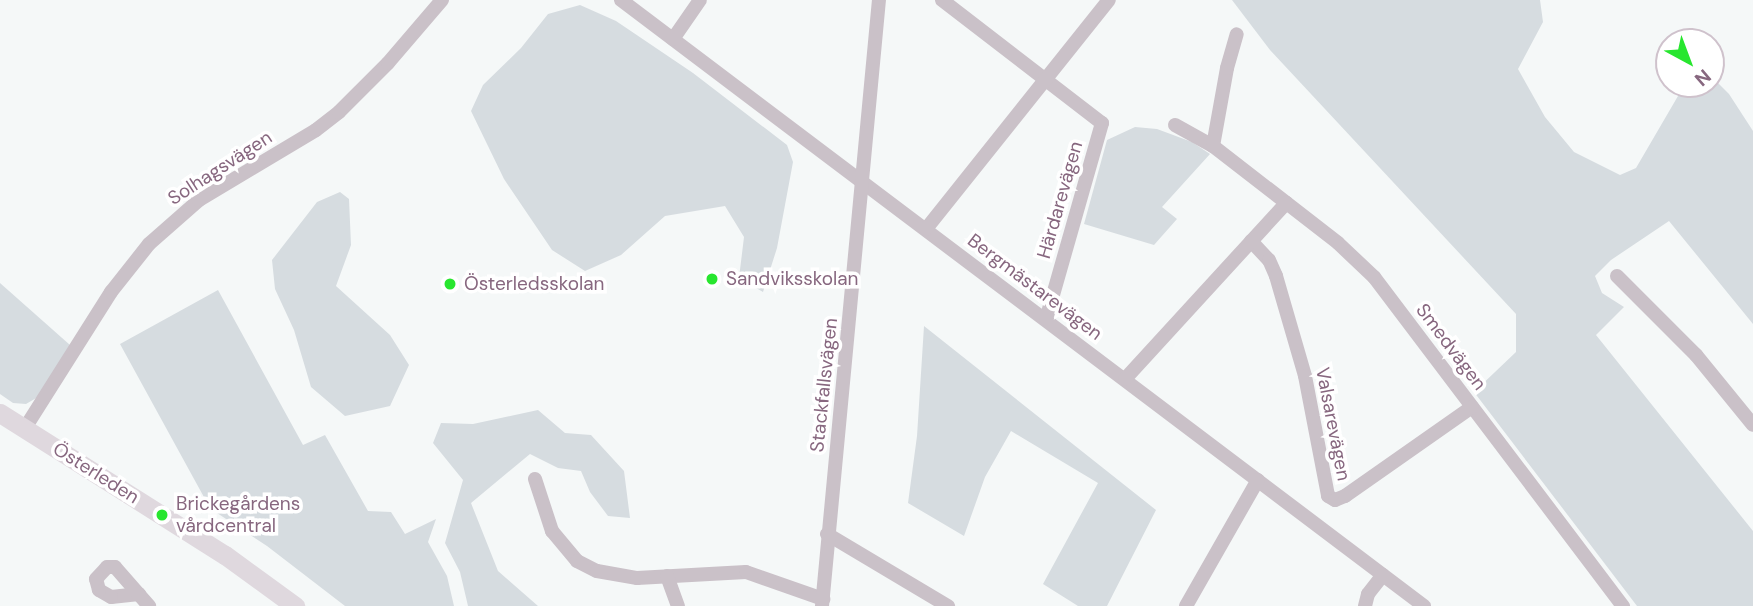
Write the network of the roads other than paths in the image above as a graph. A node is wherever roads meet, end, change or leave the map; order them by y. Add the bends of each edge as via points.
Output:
1 (442, 0) edge
2 (621, 0) edge
3 (700, 0) edge
4 (879, 0) edge
5 (942, 0) edge
6 (1109, 0) edge
7 (1237, 34) dead end
8 (673, 39) junction
9 (1046, 80) junction
10 (1175, 125) dead end
11 (1213, 146) junction
12 (863, 182) junction
13 (1286, 203) junction
14 (926, 229) junction
15 (1251, 242) junction
16 (1617, 276) dead end
17 (1046, 319) junction
18 (1125, 379) junction
19 (1472, 407) junction
20 (0, 413) edge
21 (1753, 425) edge
22 (25, 428) junction
23 (535, 479) dead end
24 (1258, 480) junction
25 (827, 534) junction
26 (1383, 575) junction
27 (667, 576) junction
28 (139, 594) dead end
29 (823, 602) edge
30 (149, 606) edge
31 (295, 606) edge
32 (678, 606) edge
33 (947, 606) edge
34 (1186, 606) edge
35 (1365, 606) edge
36 (1424, 606) edge
37 (1623, 606) edge

1 - 22 street, Solhagsvägen via 339,112 199,200 149,244 111,292
2 - 8 street, Bergmästarevägen
3 - 8 street
4 - 12 street, Stackfallsvägen
5 - 9 street, Härdarevägen
6 - 9 street
7 - 11 street
8 - 12 street, Bergmästarevägen
9 - 14 street
9 - 17 street, Härdarevägen via 1102,123
10 - 11 street, Smedvägen
11 - 13 street, Smedvägen
12 - 14 street, Bergmästarevägen
12 - 25 street, Stackfallsvägen
13 - 15 street
13 - 19 street, Smedvägen via 1374,278
14 - 17 street, Bergmästarevägen
15 - 18 street
15 - 19 street, Valsarevägen via 1269,260 1283,299 1305,376 1328,496 1335,500 1345,496
16 - 21 street via 1696,355
17 - 18 street, Bergmästarevägen
18 - 24 street, Bergmästarevägen
19 - 37 street, Smedvägen
20 - 22 main road, Österleden
22 - 31 main road, Österleden via 225,555
23 - 27 street via 552,531 577,561 615,577
24 - 26 street, Bergmästarevägen
24 - 34 street
25 - 29 street, Stackfallsvägen
25 - 33 street
26 - 35 street
26 - 36 street, Bergmästarevägen
27 - 29 street via 746,572
27 - 32 street
28 - 30 street

